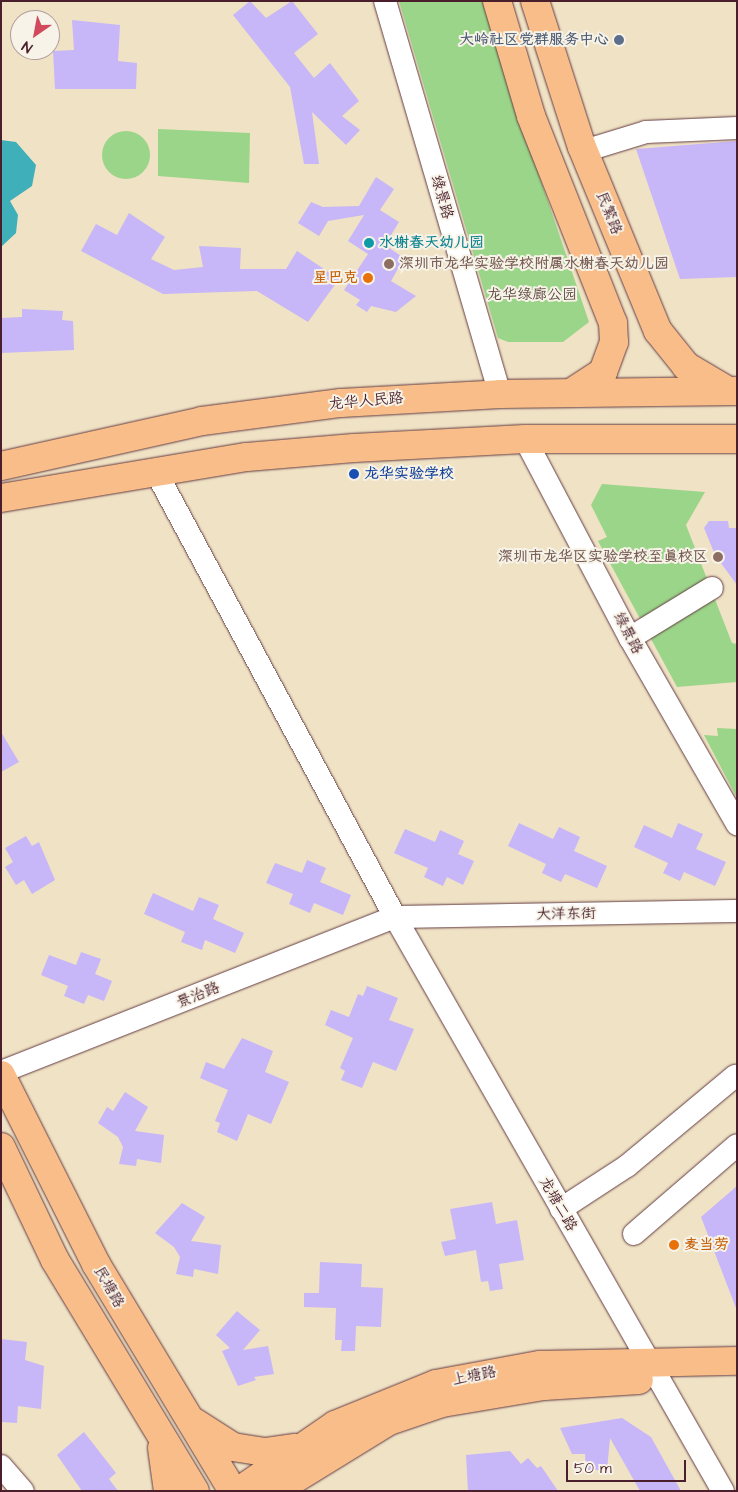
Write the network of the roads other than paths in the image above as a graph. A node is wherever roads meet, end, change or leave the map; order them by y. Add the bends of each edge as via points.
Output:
1 (386, 1) edge
2 (497, 1) edge
3 (535, 1) edge
4 (737, 128) edge
5 (584, 151) junction
6 (734, 391) edge
7 (571, 393) junction
8 (500, 394) junction
9 (525, 439) junction
10 (737, 439) edge
11 (1, 466) edge
12 (156, 472) junction
13 (1, 498) edge
14 (712, 588) dead end
15 (630, 638) junction
16 (737, 824) edge
17 (737, 911) edge
18 (395, 917) junction
19 (1, 1074) edge
20 (735, 1076) dead end
21 (737, 1145) edge
22 (1, 1147) edge
23 (561, 1209) junction
24 (634, 1234) dead end
25 (737, 1361) edge
26 (654, 1370) junction
27 (737, 1379) edge
28 (183, 1413) junction
29 (157, 1432) junction
30 (305, 1456) junction
31 (1, 1466) edge
32 (23, 1491) edge
33 (168, 1491) edge
34 (195, 1491) edge
35 (233, 1491) edge
36 (239, 1491) edge
37 (276, 1491) edge
38 (288, 1491) edge
39 (723, 1491) edge

1 - 8 street, 绿景路
2 - 7 main road via 531,116 613,323 614,342 605,368 590,385
3 - 5 main road, 民繁路
4 - 5 street via 687,122 625,136
5 - 6 main road, 民繁路 via 663,340 696,375
6 - 7 main road, 龙华人民路
7 - 8 main road, 龙华人民路
8 - 11 main road, 龙华人民路 via 249,414 129,435
9 - 10 main road
9 - 12 main road via 248,457
9 - 15 street, 绿景路
12 - 13 main road
12 - 18 street, 龙塘二路
14 - 15 street
15 - 16 street, 绿景路
17 - 18 street, 大洋东街
18 - 19 street, 景治路
18 - 23 street, 龙塘二路
19 - 28 main road, 民塘路 via 61,1202
20 - 23 street via 627,1166
21 - 24 street
22 - 29 main road via 55,1260
23 - 26 street, 龙塘二路
25 - 26 main road, 上塘路
26 - 27 main road, 上塘路
26 - 30 main road, 上塘路 via 540,1365 436,1384 334,1425
26 - 39 street, 龙塘二路
28 - 30 main road via 233,1447
28 - 35 main road, 民塘路
29 - 33 main road
29 - 34 main road
30 - 36 main road, 上塘路
30 - 37 main road, 上塘路
30 - 38 main road
31 - 32 street

